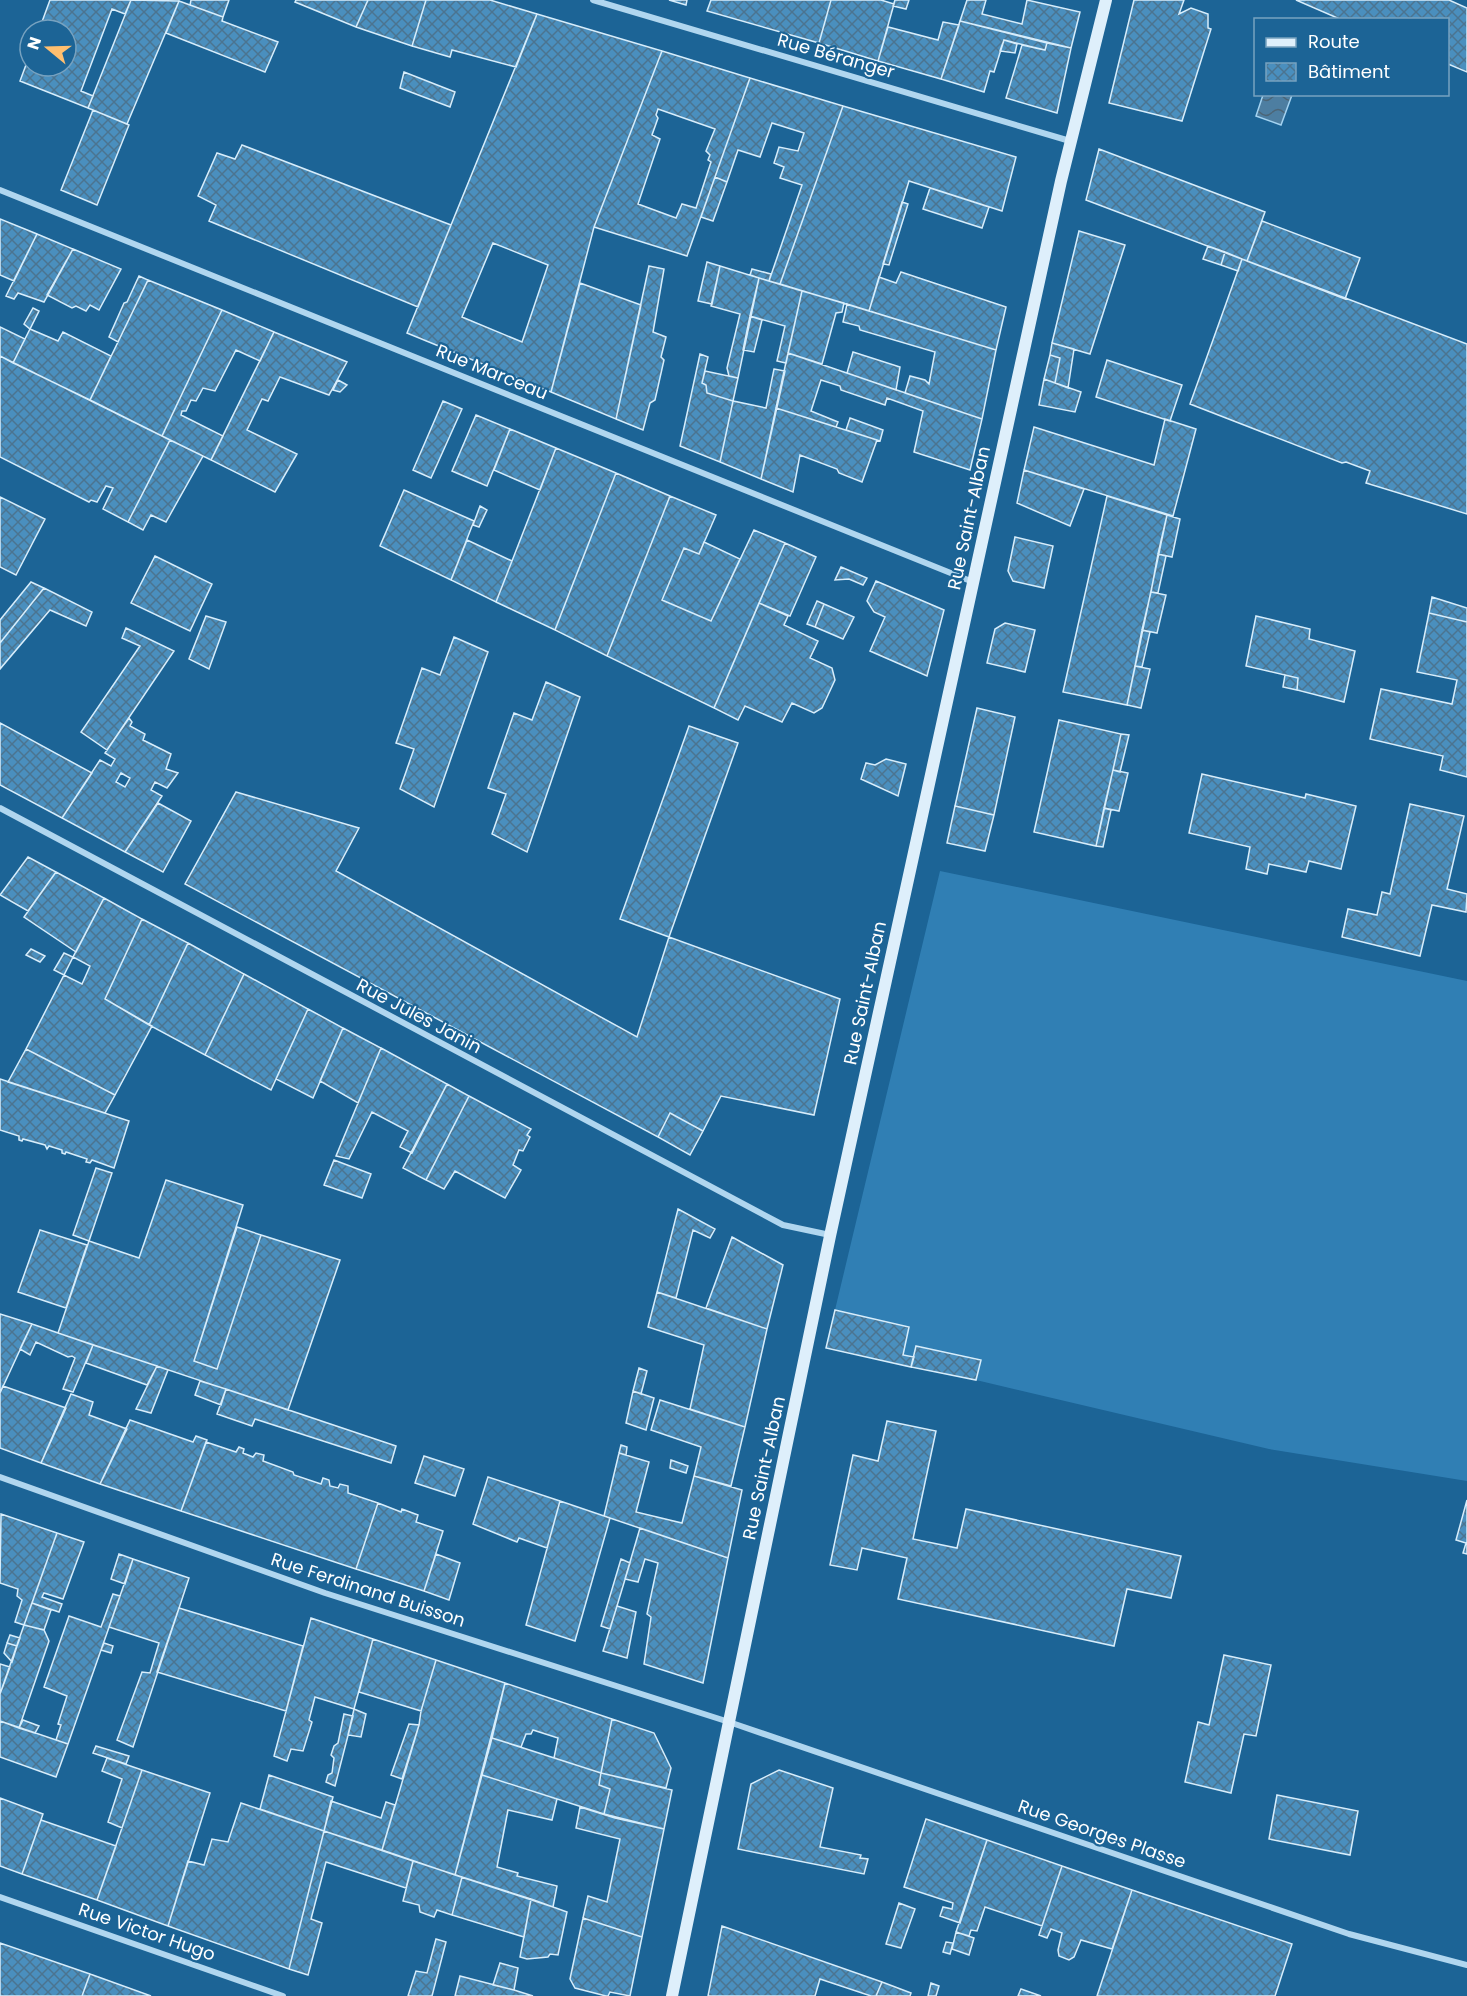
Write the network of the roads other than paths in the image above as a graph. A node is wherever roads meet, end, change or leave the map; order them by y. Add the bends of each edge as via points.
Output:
1 (593, 0) edge
2 (1106, 0) edge
3 (1070, 141) junction
4 (0, 190) edge
5 (973, 582) junction
6 (0, 808) edge
7 (830, 1236) junction
8 (0, 1477) edge
9 (729, 1722) junction
10 (0, 1897) edge
11 (1467, 1965) edge
12 (283, 1996) edge
13 (672, 1996) edge

1 - 3 street, Rue Béranger
2 - 3 street, Rue Saint-Alban
3 - 5 street, Rue Saint-Alban
4 - 5 street, Rue Marceau
5 - 7 street, Rue Saint-Alban
6 - 7 street, Rue Jules Janin via 783,1225
7 - 9 street, Rue Saint-Alban
8 - 9 street, Rue Ferdinand Buisson via 325,1593
9 - 11 street, Rue Georges Plasse via 1349,1934
9 - 13 street, Rue Saint-Alban
10 - 12 street, Rue Victor Hugo

